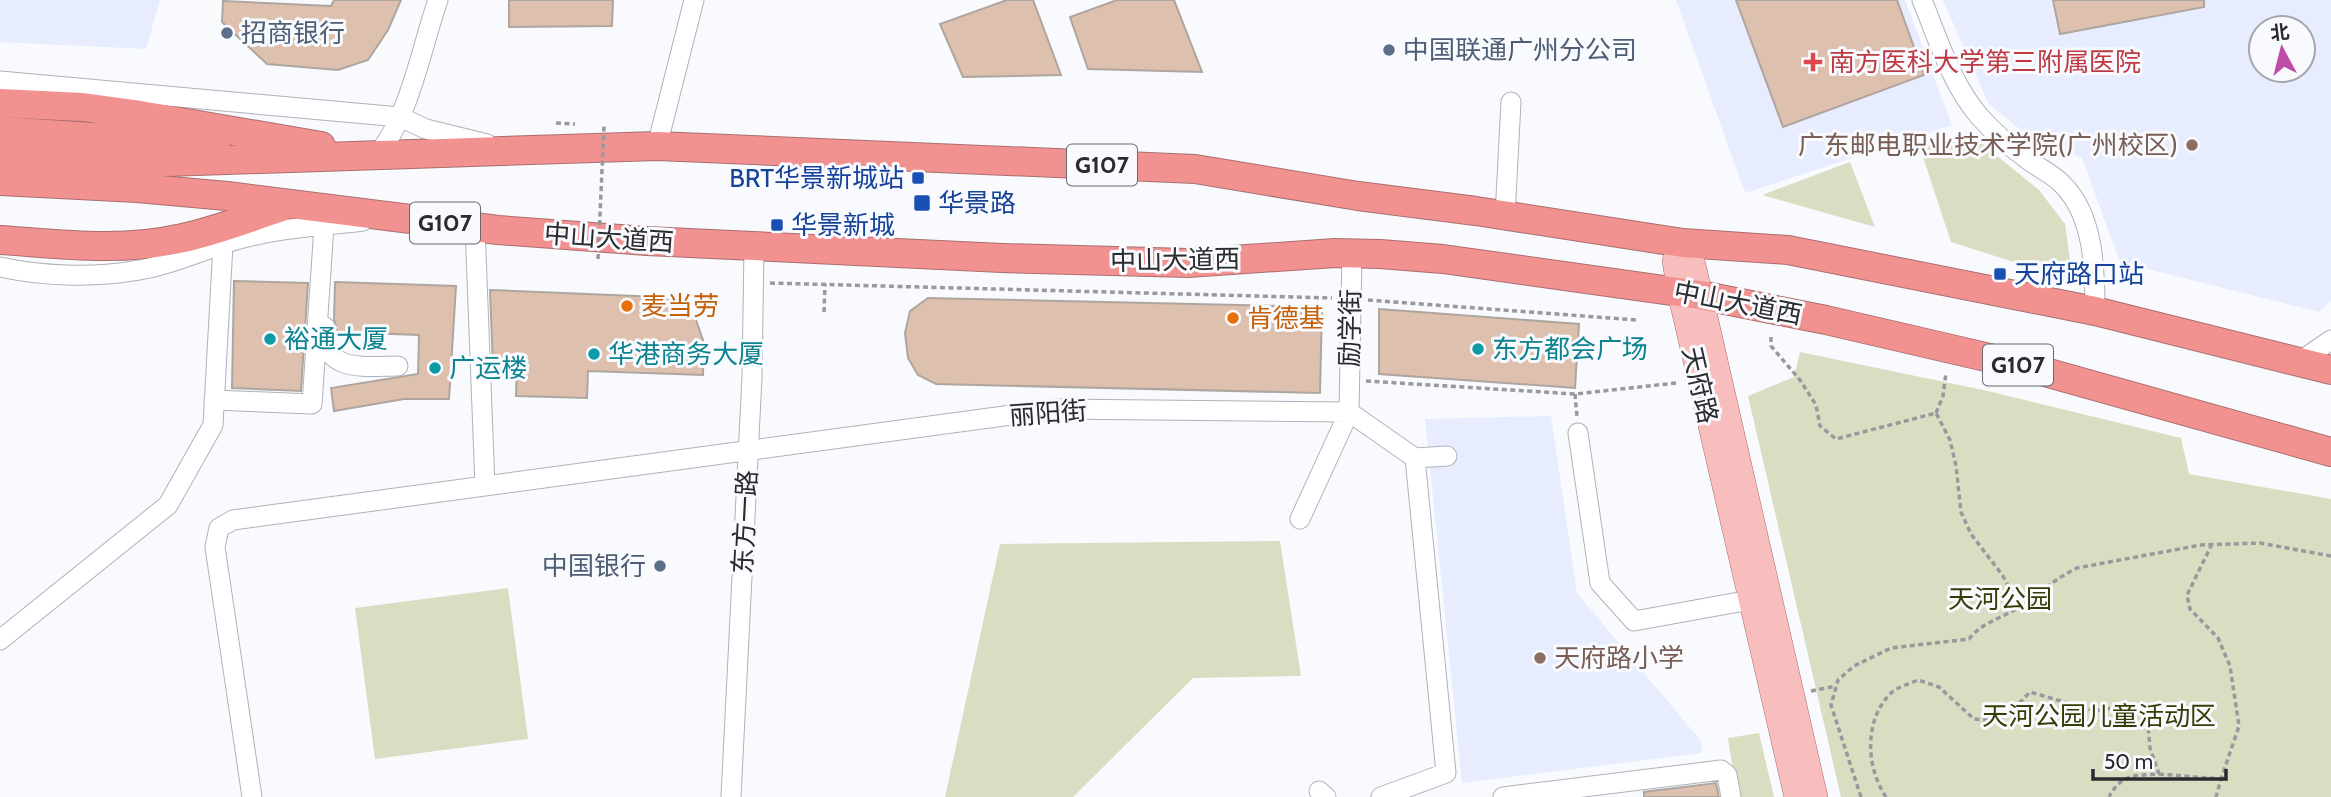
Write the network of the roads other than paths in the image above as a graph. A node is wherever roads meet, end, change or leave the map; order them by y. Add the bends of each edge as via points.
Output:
1 (438, 0) edge
2 (694, 0) edge
3 (1922, 0) edge
4 (0, 81) edge
5 (1511, 102) dead end
6 (0, 103) edge
7 (400, 117) junction
8 (0, 131) edge
9 (657, 146) junction
10 (516, 150) junction
11 (375, 156) junction
12 (0, 158) edge
13 (0, 181) edge
14 (291, 203) junction
15 (1505, 216) junction
16 (401, 217) junction
17 (328, 225) junction
18 (475, 227) junction
19 (0, 240) edge
20 (1683, 243) junction
21 (223, 244) junction
22 (754, 247) junction
23 (1352, 254) junction
24 (0, 267) edge
25 (1689, 293) junction
26 (2095, 311) junction
27 (2331, 340) edge
28 (2299, 362) junction
29 (398, 366) dead end
30 (2331, 370) edge
31 (215, 400) junction
32 (1349, 407) junction
33 (1578, 433) dead end
34 (749, 449) junction
35 (2331, 452) edge
36 (1447, 456) dead end
37 (1415, 458) junction
38 (485, 486) junction
39 (1300, 519) dead end
40 (1750, 600) junction
41 (0, 640) edge
42 (252, 797) edge
43 (731, 797) edge
44 (1381, 797) edge
45 (1503, 797) edge
46 (1731, 797) edge
47 (1796, 797) edge
48 (1816, 797) edge

1 - 7 street
2 - 9 street
3 - 26 street via 1956,84 1978,115 2074,198 2090,240
4 - 7 street
5 - 15 street
6 - 11 highway via 83,107 169,119
7 - 10 street via 426,130
7 - 11 street
8 - 11 highway
9 - 10 highway, 中山大道西 / G107
9 - 15 highway, 中山大道西 / G107 via 1195,169
10 - 11 highway, 中山大道西 / G107
11 - 12 highway, 中山大道西 / G107 via 136,163
13 - 14 highway, 中山大道西 / G107
14 - 16 highway, 中山大道西 / G107
14 - 19 highway via 213,230 146,244
15 - 20 highway, 中山大道西 / G107
16 - 17 street
16 - 18 highway, 中山大道西 / G107
17 - 21 street
17 - 29 street via 324,342 335,360 354,366
17 - 31 street via 312,404
18 - 22 highway, 中山大道西 / G107
18 - 38 street
20 - 25 main road, 天府路 via 1674,261
20 - 26 highway, 中山大道西 / G107 via 1788,250
21 - 24 street via 133,271 62,274
21 - 31 street
22 - 23 highway, 中山大道西 / G107 via 1188,263
22 - 34 street, 东方一路
23 - 25 highway, 中山大道西 / G107 via 1443,259
23 - 32 street, 励学街
25 - 35 highway, 中山大道西 / G107 via 2020,365
25 - 40 main road, 天府路
25 - 48 main road, 天府路
26 - 28 highway, 中山大道西 / G107
27 - 28 street
28 - 30 highway, 中山大道西 / G107
31 - 41 street via 213,425 168,505
32 - 34 street, 丽阳街 via 1056,409
32 - 37 street
32 - 39 street
33 - 40 street via 1600,583 1634,621
34 - 38 street, 丽阳街
34 - 43 street, 东方一路
36 - 37 street
37 - 44 street via 1446,772
38 - 42 street, 丽阳街 via 233,520 219,528 215,547
40 - 47 main road, 天府路
45 - 46 street via 1721,770 1727,775

